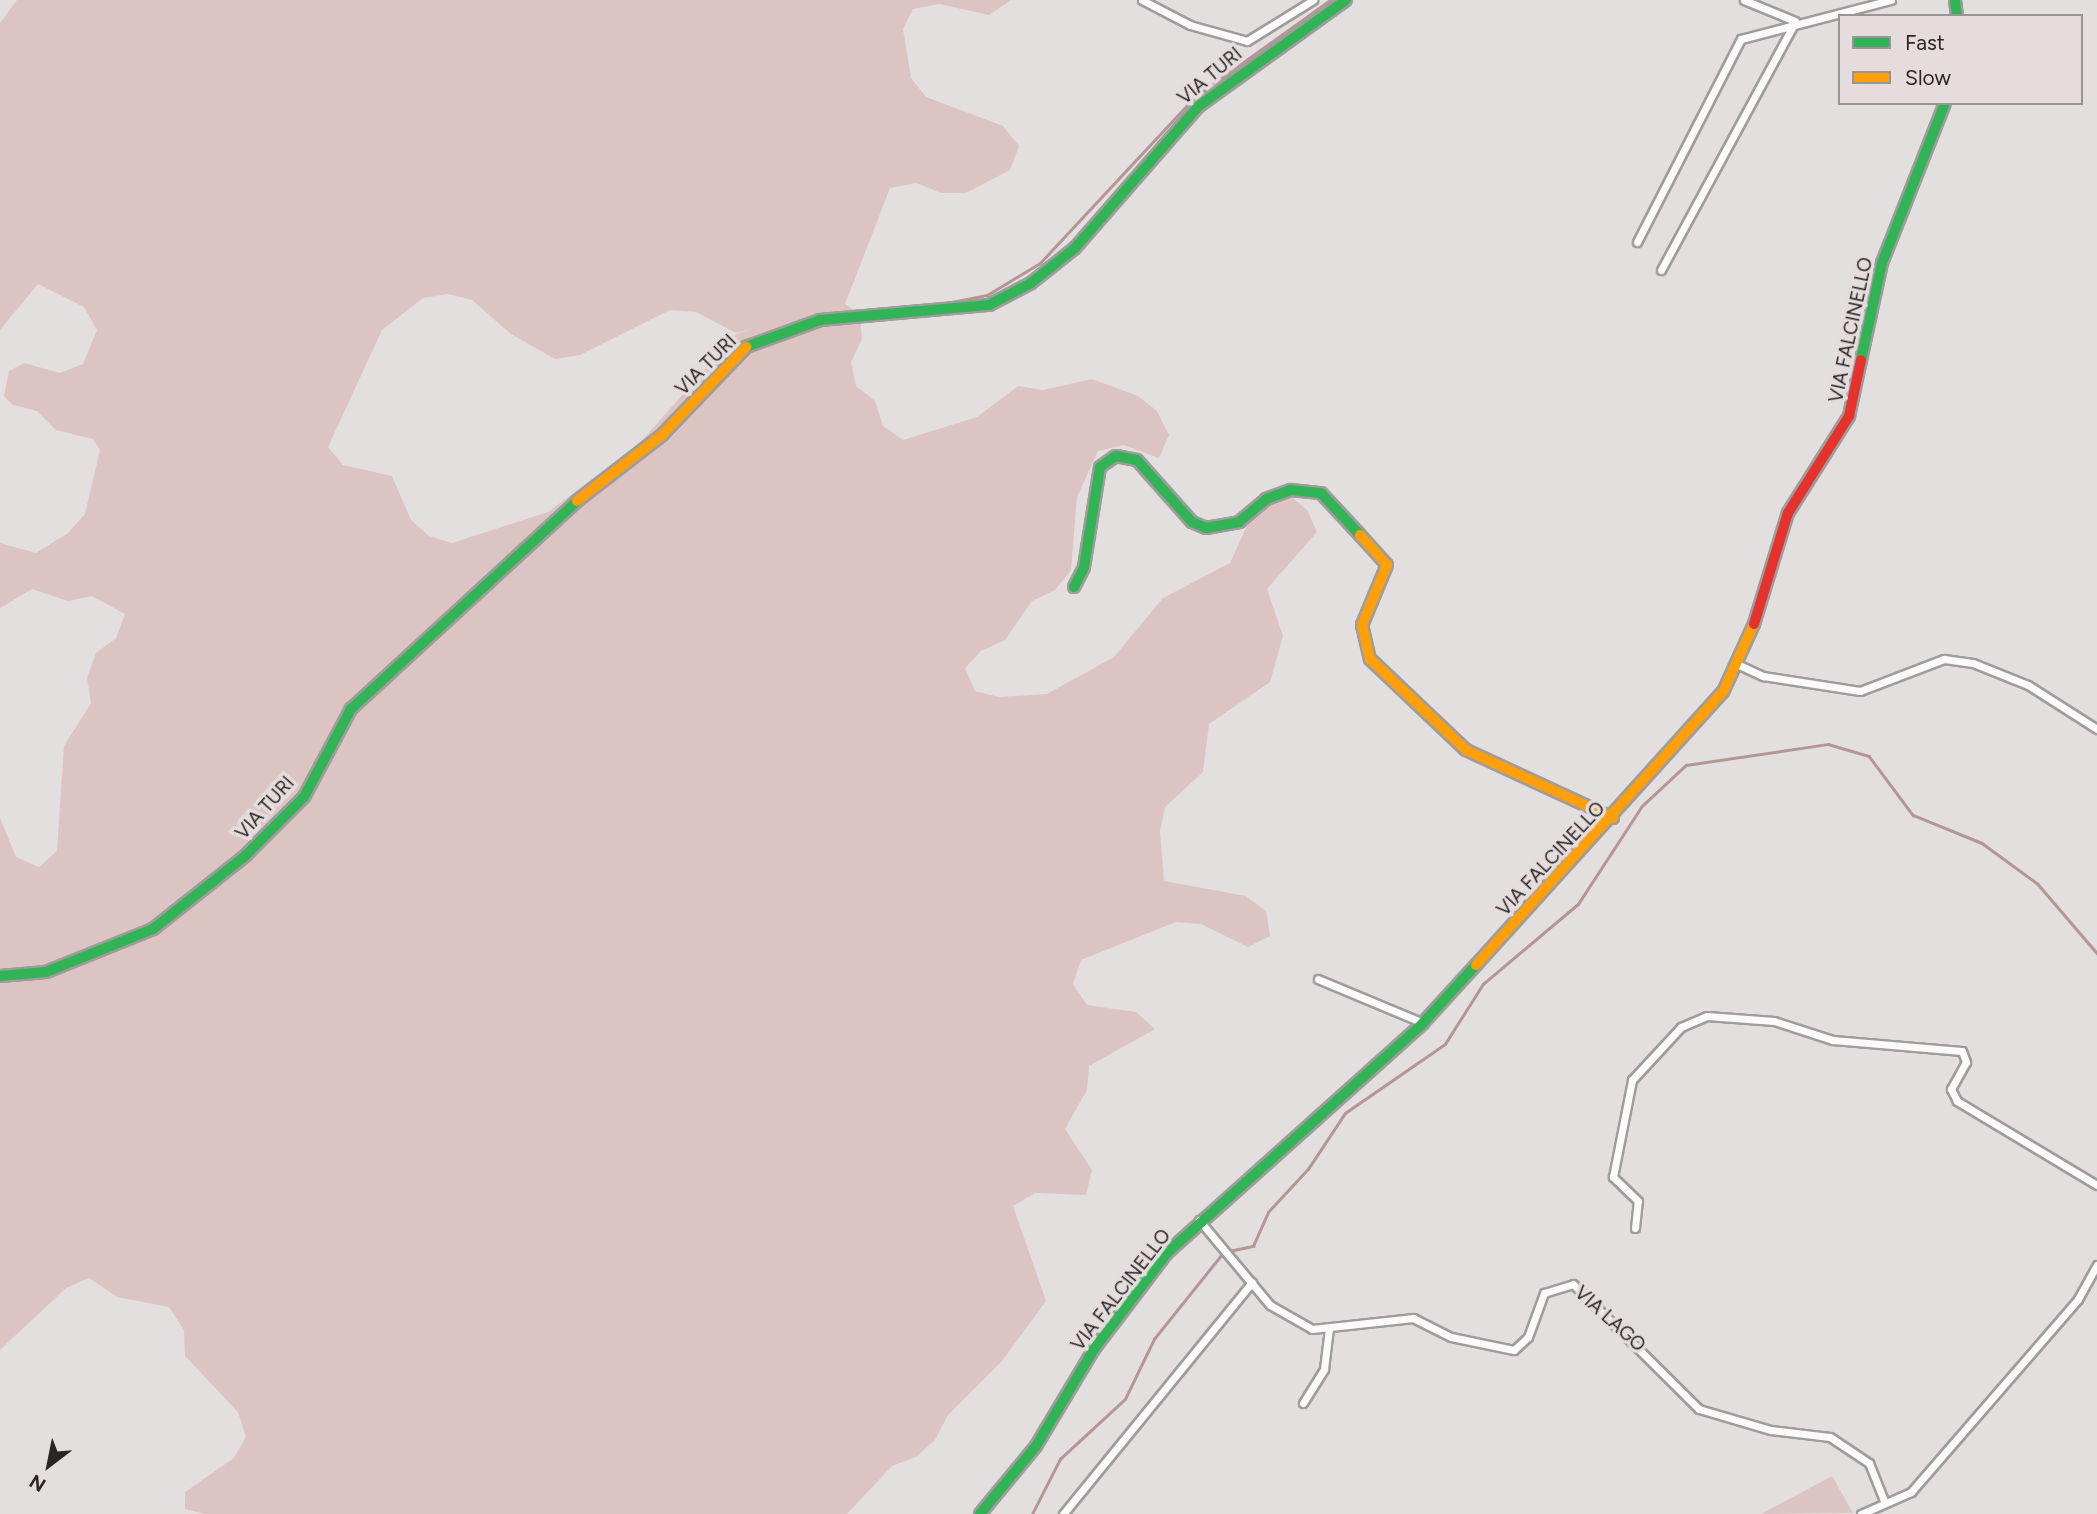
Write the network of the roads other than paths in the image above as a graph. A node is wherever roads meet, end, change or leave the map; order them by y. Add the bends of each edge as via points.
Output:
1 (1142, 0) edge
2 (1313, 0) edge
3 (1346, 0) edge
4 (1744, 0) edge
5 (1892, 0) edge
6 (1795, 21) junction
7 (1944, 105) edge
8 (1637, 242) dead end
9 (1661, 270) dead end
10 (1074, 587) dead end
11 (1737, 664) junction
12 (2097, 729) edge
13 (1613, 818) junction
14 (0, 976) edge
15 (1318, 979) dead end
16 (1423, 1023) junction
17 (2097, 1185) edge
18 (1202, 1224) junction
19 (1635, 1228) dead end
20 (2097, 1265) edge
21 (1250, 1279) junction
22 (1329, 1330) junction
23 (1303, 1403) dead end
24 (1885, 1503) junction
25 (980, 1514) edge
26 (1063, 1514) edge
27 (1861, 1514) edge

1 - 2 street via 1190,25 1247,41
3 - 14 street, VIA TURI via 1199,106 1075,248 1031,283 989,305 820,320 747,346 662,435 539,530 351,709 304,797 245,856 153,929 46,972
4 - 6 street
5 - 6 street
6 - 8 street via 1750,33 1734,48
6 - 9 street
7 - 11 street, VIA FALCINELLO via 1882,263 1849,416 1788,513
10 - 13 street via 1084,567 1100,467 1116,456 1137,460 1192,522 1206,528 1239,522 1266,499 1291,490 1321,493 1387,565 1362,625 1370,659 1466,750
11 - 12 street via 1763,676 1860,691 1944,659 1973,663 2028,685
11 - 13 street, VIA FALCINELLO via 1723,692
13 - 16 street, VIA FALCINELLO
15 - 16 street
16 - 18 street, VIA FALCINELLO
17 - 19 street via 1956,1101 1951,1088 1966,1062 1962,1051 1833,1040 1774,1021 1707,1016 1681,1027 1633,1080 1613,1177 1638,1201
18 - 21 street, VIA LAGO
18 - 25 street, VIA FALCINELLO via 1102,1338 1035,1446
20 - 24 street via 2078,1299 1942,1459 1911,1493
21 - 22 street, VIA LAGO via 1291,1320
21 - 26 street
22 - 23 street via 1324,1369
22 - 24 street, VIA LAGO via 1413,1318 1451,1337 1514,1350 1528,1337 1544,1293 1573,1284 1699,1409 1771,1430 1830,1437 1869,1463
24 - 27 street

